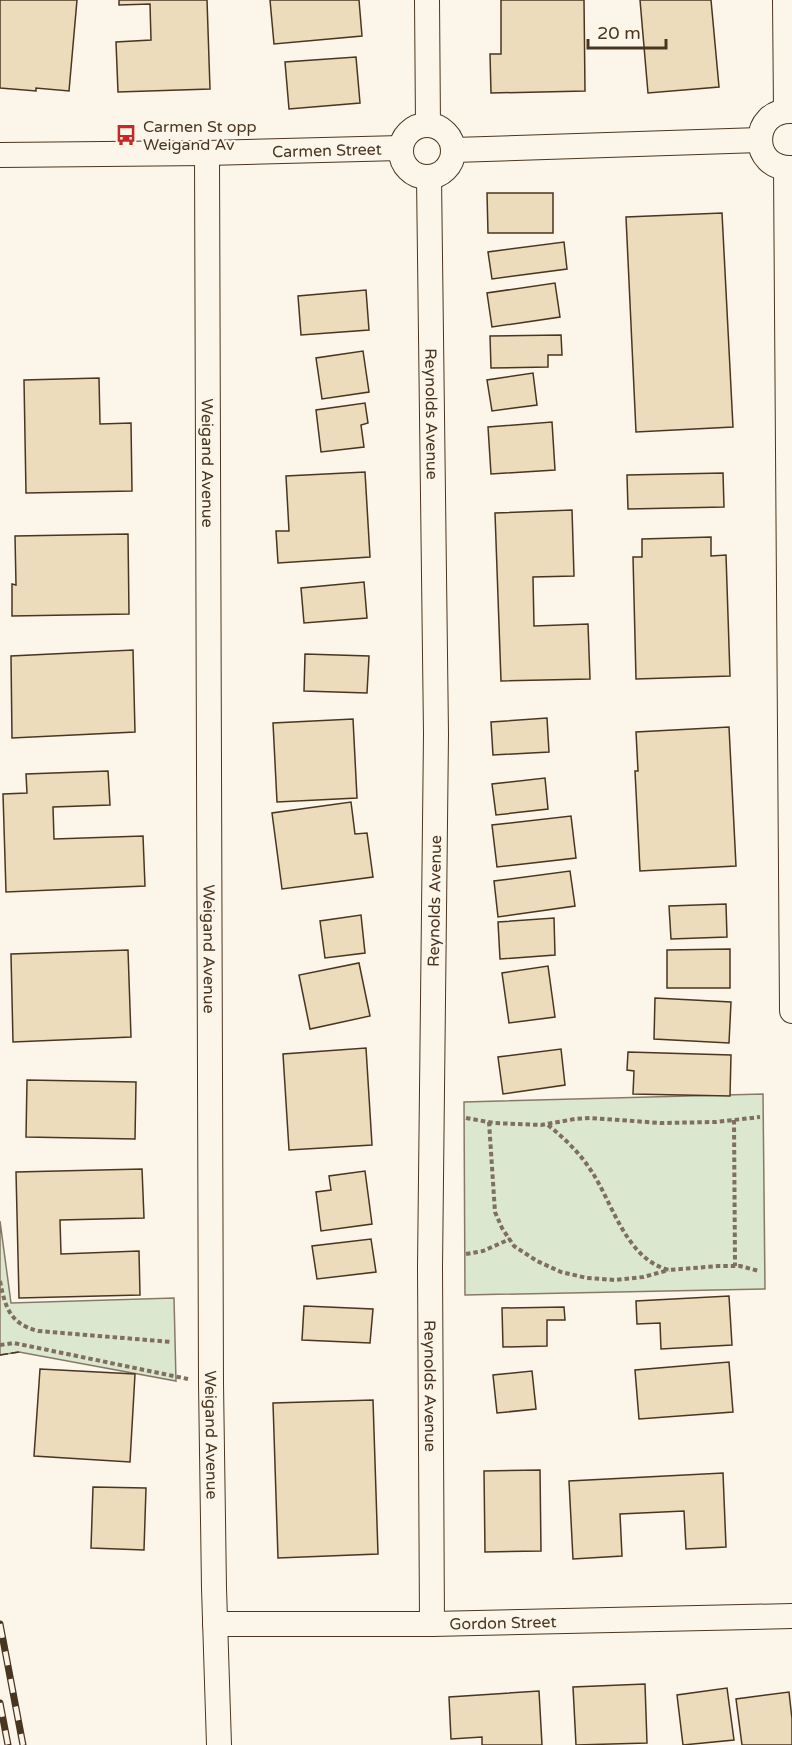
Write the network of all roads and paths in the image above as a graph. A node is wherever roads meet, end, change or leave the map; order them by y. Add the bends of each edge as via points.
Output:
1 (427, 0) edge
2 (785, 0) edge
3 (789, 111) edge
4 (428, 125) junction
5 (760, 140) junction
6 (401, 147) junction
7 (454, 150) junction
8 (207, 153) junction
9 (0, 155) edge
10 (789, 168) edge
11 (429, 177) junction
12 (792, 1011) edge
13 (760, 1117) dead end
14 (466, 1118) dead end
15 (734, 1120) junction
16 (489, 1122) junction
17 (548, 1124) junction
18 (510, 1239) junction
19 (466, 1254) dead end
20 (735, 1266) junction
21 (669, 1270) junction
22 (759, 1271) dead end
23 (0, 1281) edge
24 (172, 1342) dead end
25 (0, 1345) edge
26 (211, 1383) junction
27 (792, 1616) edge
28 (215, 1624) junction
29 (432, 1624) junction
30 (219, 1745) edge

1 - 4 street
2 - 3 street
3 - 5 street via 777,113 766,122
4 - 6 street via 413,129
4 - 7 street via 448,135
5 - 7 street
5 - 10 street via 769,161
6 - 8 street, Carmen Street
6 - 11 street via 408,169
7 - 11 street via 444,171
8 - 9 street, Carmen Street
8 - 26 street, Weigand Avenue
10 - 12 street
11 - 29 street, Reynolds Avenue via 436,734 430,1267
13 - 15 path
14 - 16 path
15 - 17 path via 660,1124 590,1118
15 - 20 path
16 - 17 path
16 - 18 path via 495,1212
17 - 21 path via 579,1154 633,1244 658,1267
18 - 19 path
18 - 21 path via 537,1261 587,1278 615,1280
20 - 21 path
20 - 22 path
23 - 24 path via 4,1303 14,1320 28,1329
25 - 26 path via 14,1343
26 - 28 street, Weigand Avenue
27 - 29 street, Gordon Street
28 - 29 street, Gordon Street
28 - 30 street, Weigand Avenue

